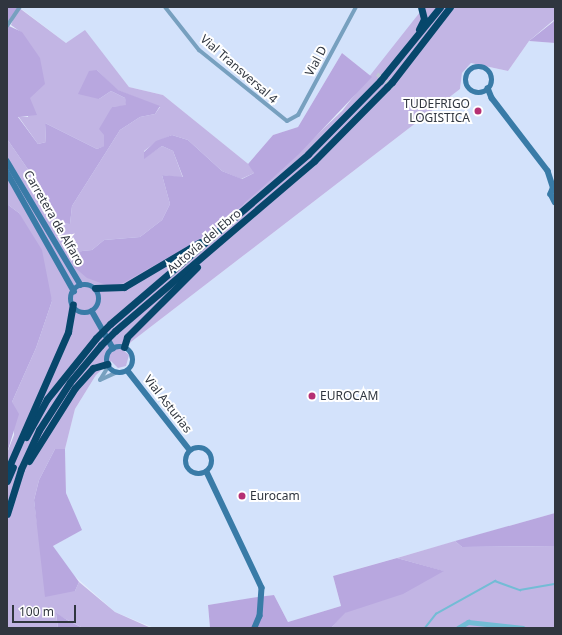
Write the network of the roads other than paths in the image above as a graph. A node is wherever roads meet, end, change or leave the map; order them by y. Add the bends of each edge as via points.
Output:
1 (20, 7) edge
2 (165, 7) edge
3 (356, 7) edge
4 (421, 7) edge
5 (440, 7) edge
6 (450, 7) edge
7 (7, 26) edge
8 (382, 79) junction
9 (488, 88) junction
10 (481, 93) junction
11 (492, 98) junction
12 (290, 120) joint
13 (7, 161) edge
14 (548, 171) junction
15 (7, 172) edge
16 (555, 176) edge
17 (554, 185) edge
18 (555, 202) edge
19 (228, 223) junction
20 (237, 227) junction
21 (82, 285) junction
22 (94, 288) junction
23 (74, 291) junction
24 (72, 304) junction
25 (92, 311) junction
26 (124, 347) junction
27 (113, 348) junction
28 (107, 365) junction
29 (128, 371) junction
30 (115, 372) junction
31 (190, 450) junction
32 (7, 471) edge
33 (207, 472) junction
34 (7, 482) edge
35 (7, 515) edge
36 (255, 628) edge

1 - 7 street
2 - 12 street, Vial Transversal 4 via 199,50 281,119
3 - 12 street, Vial D via 298,115
4 - 8 highway via 424,19 422,26
5 - 8 highway, Autovía del Ebro
6 - 20 highway, Autovía del Ebro via 390,84 314,161
8 - 19 highway, Autovía del Ebro via 320,144
9 - 10 street
9 - 10 street via 489,73 481,68 471,70 466,78 468,88
9 - 11 street
10 - 11 street
11 - 14 street
13 - 21 street, Carretera de Alfaro
14 - 16 street
14 - 17 street
15 - 23 street, Carretera de Alfaro
17 - 18 street via 551,194
19 - 22 highway via 124,287
19 - 34 highway, Autovía del Ebro, bridge via 96,338 47,399
20 - 26 highway via 127,337
20 - 35 highway, Autovía del Ebro, bridge via 115,331 70,382 39,430 21,469
21 - 22 street
21 - 23 street
22 - 25 street via 99,299
23 - 24 street
24 - 25 street via 82,312
24 - 32 highway via 68,332
25 - 27 street
26 - 27 street
26 - 29 street via 133,356
27 - 28 street
28 - 30 street
28 - 30 street via 100,380
28 - 35 highway via 98,365 87,374 56,416 31,457
29 - 30 street
29 - 31 street, Vial Asturias
31 - 33 street via 185,459 188,469 197,474
31 - 33 street via 200,448 209,453 212,463
33 - 36 street via 262,588 260,616

